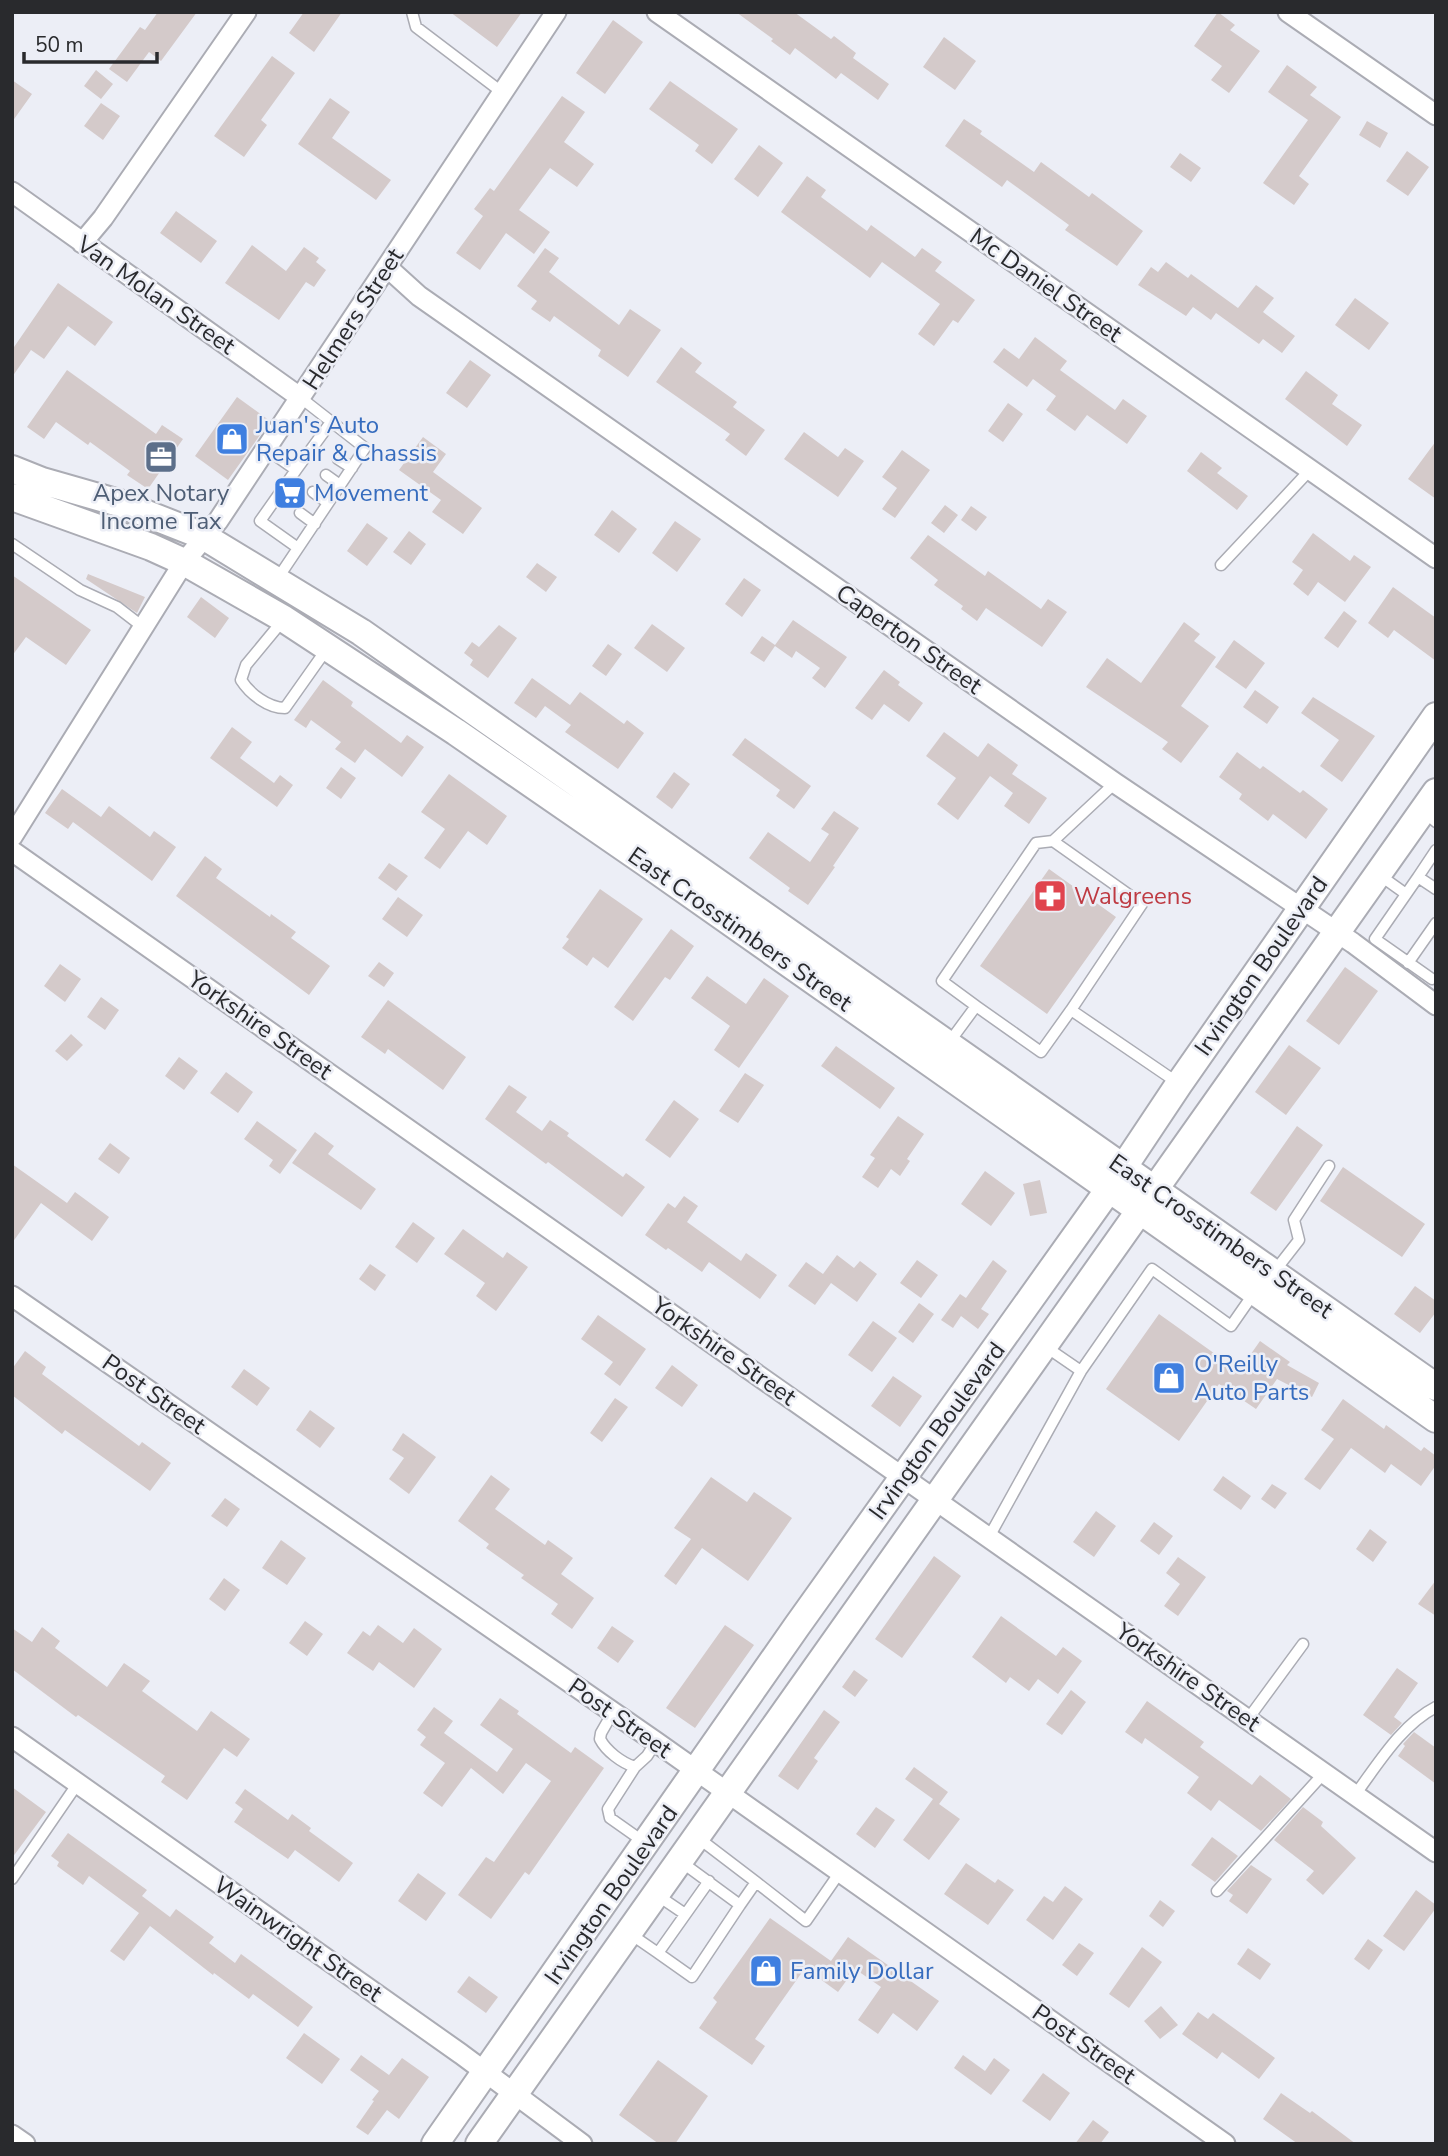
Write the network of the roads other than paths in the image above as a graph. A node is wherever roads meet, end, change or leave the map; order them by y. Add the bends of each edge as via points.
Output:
1 (246, 12) edge
2 (412, 12) edge
3 (556, 12) edge
4 (657, 12) edge
5 (1288, 12) edge
6 (503, 93) junction
7 (1436, 115) edge
8 (12, 192) edge
9 (82, 243) junction
10 (387, 267) junction
11 (301, 398) junction
12 (331, 422) junction
13 (266, 449) junction
14 (338, 459) dead end
15 (352, 468) junction
16 (12, 470) edge
17 (1310, 470) junction
18 (326, 475) dead end
19 (296, 476) junction
20 (340, 485) junction
21 (313, 492) dead end
22 (12, 497) edge
23 (328, 503) junction
24 (300, 513) dead end
25 (315, 524) junction
26 (203, 536) junction
27 (12, 544) edge
28 (298, 548) junction
29 (1436, 558) edge
30 (184, 562) junction
31 (1221, 565) dead end
32 (276, 581) junction
33 (284, 619) junction
34 (143, 627) junction
35 (328, 648) junction
36 (471, 709) junction
37 (1436, 716) edge
38 (456, 732) junction
39 (1115, 783) junction
40 (1431, 808) edge
41 (12, 837) edge
42 (1053, 841) junction
43 (1436, 850) edge
44 (12, 851) edge
45 (657, 855) junction
46 (1377, 874) junction
47 (1418, 877) junction
48 (1436, 889) edge
49 (1406, 894) junction
50 (1301, 909) junction
51 (1436, 923) edge
52 (1336, 932) junction
53 (1408, 963) junction
54 (1431, 988) edge
55 (976, 1006) junction
56 (1071, 1010) junction
57 (945, 1052) junction
58 (1179, 1084) junction
59 (1329, 1166) dead end
60 (1116, 1178) junction
61 (1146, 1199) junction
62 (1274, 1273) junction
63 (1255, 1291) junction
64 (12, 1296) edge
65 (1013, 1324) junction
66 (1043, 1345) junction
67 (1388, 1353) junction
68 (1081, 1371) junction
69 (1372, 1374) junction
70 (1436, 1387) edge
71 (1436, 1419) edge
72 (903, 1478) junction
73 (934, 1499) junction
74 (989, 1537) junction
75 (797, 1626) junction
76 (1303, 1644) dead end
77 (829, 1648) junction
78 (1436, 1707) edge
79 (613, 1712) junction
80 (1248, 1719) junction
81 (12, 1737) edge
82 (656, 1742) junction
83 (635, 1767) junction
84 (697, 1772) junction
85 (1324, 1773) junction
86 (78, 1783) junction
87 (727, 1793) junction
88 (1354, 1795) junction
89 (696, 1836) junction
90 (646, 1844) junction
91 (1436, 1852) edge
92 (679, 1861) junction
93 (840, 1872) junction
94 (12, 1879) edge
95 (709, 1881) junction
96 (756, 1882) junction
97 (1217, 1891) dead end
98 (656, 1894) junction
99 (740, 1905) junction
100 (685, 1914) junction
101 (629, 1933) junction
102 (658, 1953) junction
103 (485, 2073) junction
104 (514, 2095) junction
105 (12, 2135) edge
106 (25, 2144) edge
107 (435, 2144) edge
108 (479, 2144) edge
109 (582, 2144) edge
110 (1225, 2144) edge

1 - 9 street
2 - 6 lane via 416,27
3 - 6 street, Helmers Street
4 - 17 street, Mc Daniel Street
5 - 7 street
6 - 10 street, Helmers Street
8 - 9 street, Van Molan Street
9 - 11 street, Van Molan Street
10 - 11 street, Helmers Street
10 - 39 street, Caperton Street via 419,296
11 - 12 lane
11 - 13 street, Helmers Street
12 - 15 lane via 365,448
12 - 19 lane
13 - 19 lane
13 - 26 street, Helmers Street
14 - 15 lane
15 - 20 lane
16 - 26 main road, East Crosstimbers Street via 119,503
17 - 29 street, Mc Daniel Street
17 - 31 lane
18 - 20 lane
19 - 28 lane via 260,521
20 - 23 lane
21 - 23 lane
22 - 30 main road, East Crosstimbers Street
23 - 25 lane
24 - 25 lane
25 - 28 lane
26 - 30 street, Helmers Street
26 - 32 main road, East Crosstimbers Street
27 - 34 lane
28 - 32 lane
30 - 33 main road, East Crosstimbers Street
30 - 34 street, Helmers Street
32 - 36 main road, East Crosstimbers Street via 361,632
33 - 35 main road, East Crosstimbers Street
33 - 35 lane via 246,665 241,680 248,691 276,708 285,708
34 - 41 street, Helmers Street
35 - 38 main road, East Crosstimbers Street
36 - 38 main road
36 - 45 main road, East Crosstimbers Street
37 - 50 main road, Irvington Boulevard
38 - 45 main road, East Crosstimbers Street
39 - 42 lane
39 - 50 street, Caperton Street
40 - 46 main road, Irvington Boulevard
42 - 55 lane via 1036,843 942,981
42 - 56 lane via 1142,904
43 - 47 lane
44 - 72 street, Yorkshire Street
45 - 57 main road, East Crosstimbers Street
46 - 49 lane
46 - 52 main road, Irvington Boulevard
47 - 48 lane
47 - 49 lane
49 - 53 lane via 1374,939
50 - 52 street, Caperton Street
50 - 58 main road, Irvington Boulevard
51 - 53 lane
52 - 54 street, Caperton Street
52 - 61 main road, Irvington Boulevard
53 - 54 lane
55 - 56 lane via 1041,1052
55 - 57 lane
56 - 58 lane
57 - 60 main road, East Crosstimbers Street
58 - 60 main road, Irvington Boulevard
59 - 62 lane via 1294,1220 1299,1240
60 - 61 main road, East Crosstimbers Street
60 - 65 main road, Irvington Boulevard
61 - 62 main road, East Crosstimbers Street
61 - 63 main road, East Crosstimbers Street
61 - 66 main road, Irvington Boulevard
62 - 67 main road, East Crosstimbers Street
63 - 68 lane via 1231,1326 1152,1269
63 - 69 main road, East Crosstimbers Street
64 - 79 street, Post Street
65 - 66 main road
65 - 72 main road, Irvington Boulevard
66 - 68 lane
66 - 73 main road, Irvington Boulevard
67 - 69 main road
67 - 70 main road, East Crosstimbers Street
68 - 74 lane
69 - 71 main road, East Crosstimbers Street
72 - 73 street, Yorkshire Street
72 - 75 main road, Irvington Boulevard
73 - 74 street, Yorkshire Street
73 - 77 main road, Irvington Boulevard
74 - 80 street, Yorkshire Street
75 - 77 main road
75 - 84 main road, Irvington Boulevard
76 - 80 lane
77 - 87 main road, Irvington Boulevard
78 - 88 lane via 1418,1717 1400,1736
79 - 82 street, Post Street
79 - 83 lane via 600,1739
80 - 85 street, Yorkshire Street
81 - 86 street, Wainwright Street
82 - 83 lane
82 - 84 street, Post Street
83 - 90 lane via 608,1809 610,1818
84 - 87 street, Post Street
84 - 90 main road, Irvington Boulevard
85 - 88 street, Yorkshire Street
85 - 97 lane
86 - 94 lane
86 - 103 street, Wainwright Street
87 - 89 main road, Irvington Boulevard
87 - 93 street, Post Street
88 - 91 street, Yorkshire Street
89 - 92 main road, Irvington Boulevard
89 - 96 lane
90 - 103 main road, Irvington Boulevard
92 - 95 lane
92 - 98 main road, Irvington Boulevard
93 - 96 lane via 806,1921
93 - 110 street, Post Street
95 - 99 lane
95 - 100 lane
96 - 99 lane
98 - 100 lane
98 - 101 main road, Irvington Boulevard
99 - 102 lane via 692,1977
100 - 102 lane
101 - 102 lane
101 - 104 main road, Irvington Boulevard
103 - 104 street, Wainwright Street
103 - 107 main road, Irvington Boulevard
104 - 108 main road, Irvington Boulevard
104 - 109 street, Wainwright Street
105 - 106 street

